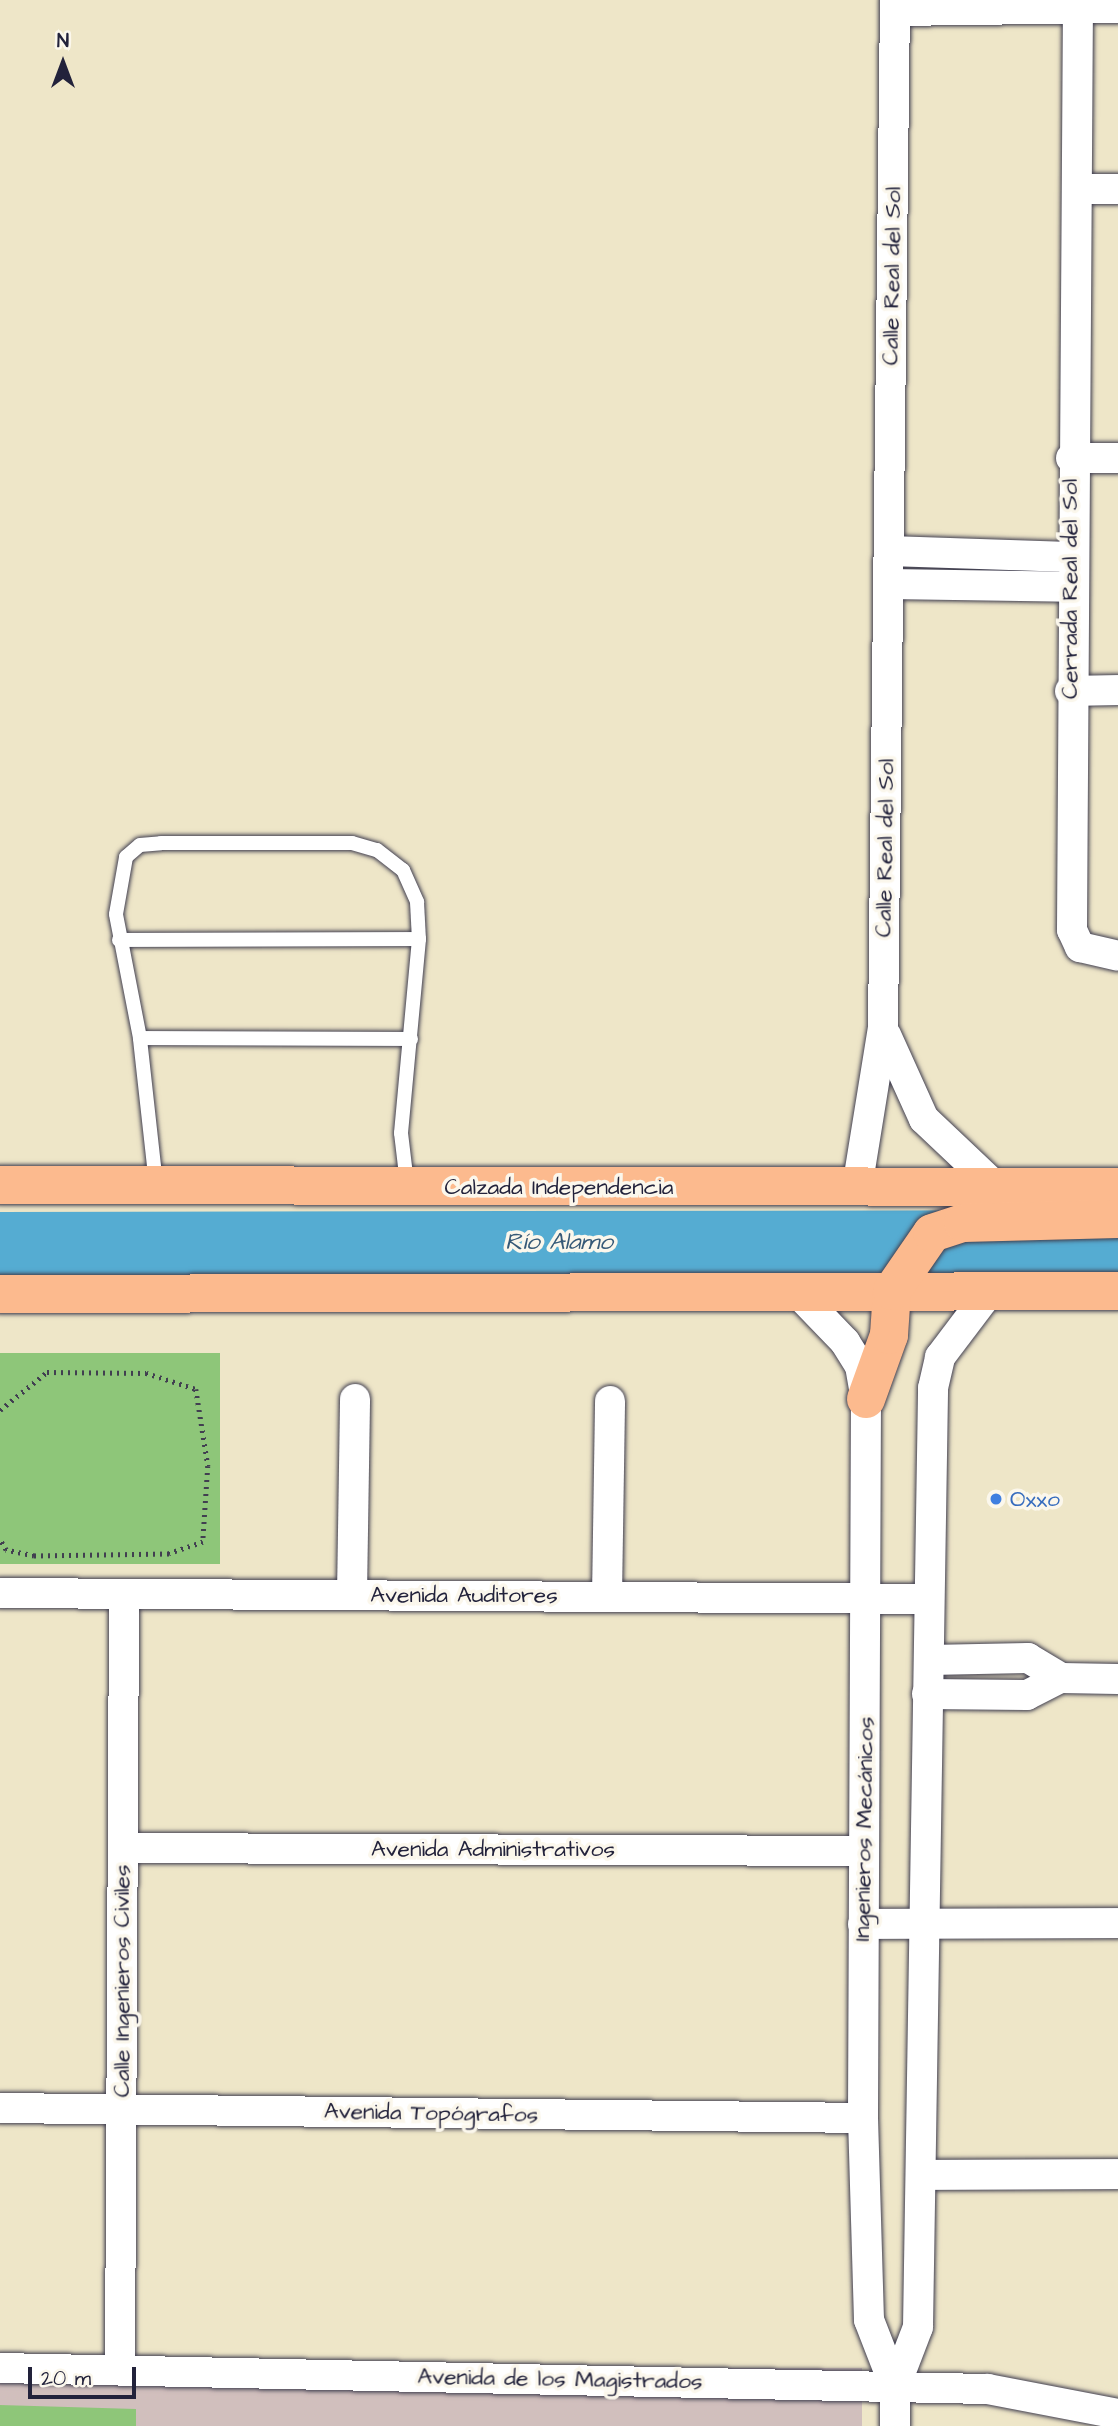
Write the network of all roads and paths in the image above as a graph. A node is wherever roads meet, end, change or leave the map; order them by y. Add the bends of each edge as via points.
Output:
1 (1078, 4) edge
2 (895, 6) edge
3 (1118, 8) edge
4 (1078, 189) junction
5 (1118, 189) edge
6 (1071, 458) junction
7 (1118, 458) edge
8 (889, 551) junction
9 (1070, 557) junction
10 (889, 583) junction
11 (1070, 587) junction
12 (1118, 690) edge
13 (1070, 691) junction
14 (419, 939) junction
15 (119, 940) junction
16 (1118, 956) edge
17 (883, 1028) junction
18 (140, 1038) junction
19 (411, 1039) junction
20 (0, 1185) edge
21 (157, 1186) junction
22 (1118, 1186) edge
23 (407, 1187) junction
24 (996, 1187) junction
25 (857, 1188) junction
26 (1118, 1219) edge
27 (796, 1291) junction
28 (892, 1291) junction
29 (1118, 1291) edge
30 (990, 1292) junction
31 (0, 1294) edge
32 (355, 1399) dead end
33 (866, 1399) junction
34 (610, 1401) dead end
35 (0, 1410) edge
36 (0, 1540) edge
37 (0, 1593) edge
38 (124, 1594) junction
39 (352, 1594) junction
40 (607, 1596) junction
41 (866, 1599) junction
42 (928, 1599) junction
43 (929, 1660) junction
44 (1061, 1678) junction
45 (1118, 1679) edge
46 (928, 1694) junction
47 (123, 1848) junction
48 (864, 1851) junction
49 (1118, 1923) edge
50 (863, 1924) junction
51 (923, 1924) junction
52 (0, 2108) edge
53 (121, 2109) junction
54 (863, 2119) junction
55 (1118, 2174) edge
56 (922, 2175) junction
57 (0, 2368) edge
58 (120, 2368) junction
59 (895, 2387) junction
60 (1118, 2414) edge
61 (895, 2426) edge

1 - 2 street
1 - 3 street
1 - 4 street, Cerrada Real del Sol
2 - 8 street, Calle Real del Sol
4 - 5 street
4 - 6 street, Cerrada Real del Sol
6 - 7 street
6 - 9 street, Cerrada Real del Sol
8 - 9 street
8 - 10 street, Calle Real del Sol
9 - 11 street, Cerrada Real del Sol
10 - 11 street
10 - 17 street, Calle Real del Sol
11 - 13 street, Cerrada Real del Sol
12 - 13 street
13 - 16 street, Cerrada Real del Sol via 1072,930 1080,947
14 - 15 lane
14 - 15 lane via 417,901 403,870 377,849 352,843 188,843 140,845 126,857 116,887
14 - 19 lane
15 - 18 lane
17 - 24 street, Calle Real del Sol via 924,1119
17 - 25 street, Calle Real del Sol
18 - 19 lane
18 - 21 lane
19 - 23 lane via 401,1133
20 - 21 main road, Calzada Independencia
21 - 23 main road, Calzada Independencia
22 - 24 main road, Calzada Independencia
23 - 25 main road, Calzada Independencia
24 - 25 main road, Calzada Independencia
26 - 28 main road via 963,1223 932,1233
27 - 28 main road
27 - 31 main road
27 - 33 street, Ingenieros Mecánicos via 845,1342 860,1366
28 - 30 main road
28 - 33 main road via 889,1335
29 - 30 main road
30 - 42 street, Ingenieros Mecánicos via 940,1357 933,1388
32 - 39 street
33 - 41 street, Ingenieros Mecánicos
34 - 40 street
35 - 36 path via 47,1372 146,1373 197,1389 208,1466 203,1542 169,1554 34,1556 6,1550
37 - 38 street, Avenida Auditores
38 - 39 street, Avenida Auditores
38 - 47 street, Calle Ingenieros Civiles
39 - 40 street, Avenida Auditores
40 - 41 street, Avenida Auditores
41 - 42 street, Avenida Auditores
41 - 48 street, Ingenieros Mecánicos
42 - 43 street, Ingenieros Mecánicos
43 - 44 street via 1028,1658
43 - 46 street, Ingenieros Mecánicos
44 - 45 street
44 - 46 street via 1027,1695
46 - 51 street, Ingenieros Mecánicos
47 - 48 street, Avenida Administrativos
47 - 53 street, Calle Ingenieros Civiles
48 - 50 street, Ingenieros Mecánicos
49 - 51 street
50 - 51 street
50 - 54 street, Ingenieros Mecánicos
51 - 56 street, Ingenieros Mecánicos
52 - 53 street, Avenida Topógrafos
53 - 54 street, Avenida Topógrafos
53 - 58 street, Calle Ingenieros Civiles
54 - 59 street, Ingenieros Mecánicos via 869,2320
55 - 56 street
56 - 59 street, Ingenieros Mecánicos via 918,2327
57 - 58 street, Avenida de los Magistrados
58 - 59 street, Avenida de los Magistrados
59 - 60 street, Avenida de los Magistrados via 1034,2394
59 - 61 street, Ingenieros Mecánicos

